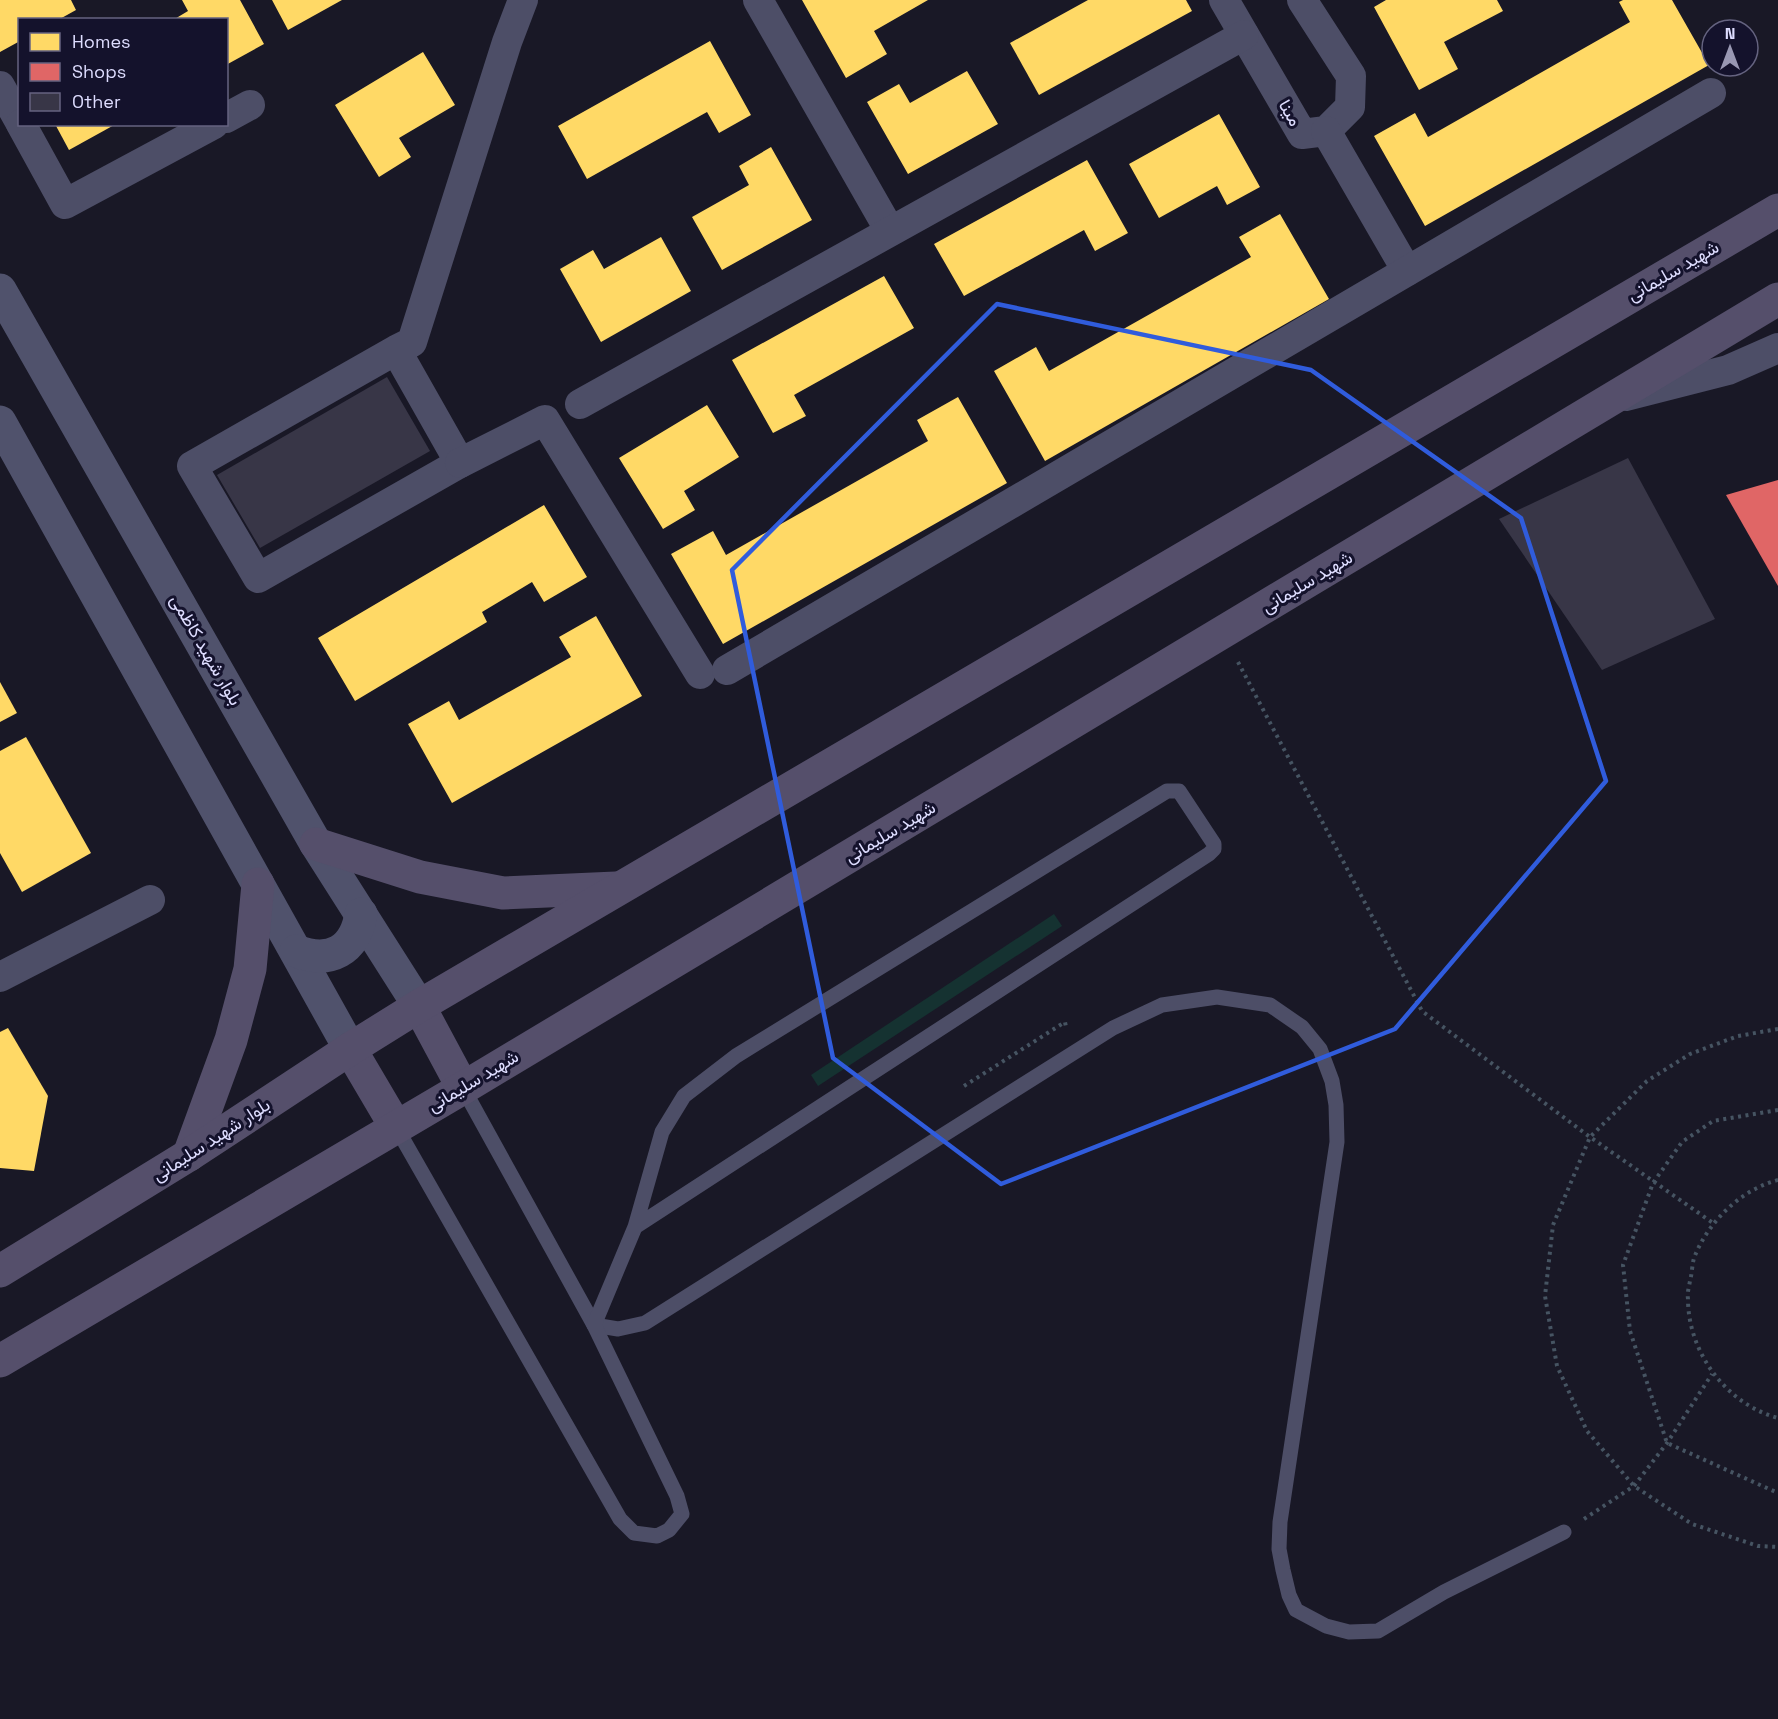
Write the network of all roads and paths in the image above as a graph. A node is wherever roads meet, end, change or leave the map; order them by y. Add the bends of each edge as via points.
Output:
1 (523, 0) edge
2 (758, 0) edge
3 (1224, 0) edge
4 (1302, 0) edge
5 (1244, 35) junction
6 (0, 86) edge
7 (1711, 93) dead end
8 (18, 119) edge
9 (22, 126) edge
10 (210, 126) edge
11 (1326, 131) junction
12 (1778, 210) edge
13 (890, 231) junction
14 (1407, 271) junction
15 (0, 290) edge
16 (1778, 299) edge
17 (1778, 348) edge
18 (396, 350) junction
19 (1611, 399) junction
20 (580, 404) dead end
21 (0, 422) edge
22 (460, 463) junction
23 (1222, 632) junction
24 (316, 844) junction
25 (258, 884) junction
26 (620, 888) junction
27 (150, 900) dead end
28 (361, 914) junction
29 (296, 951) junction
30 (0, 977) edge
31 (419, 1006) junction
32 (1778, 1029) edge
33 (350, 1049) junction
34 (463, 1088) junction
35 (1778, 1110) edge
36 (396, 1127) junction
37 (1590, 1137) junction
38 (189, 1155) junction
39 (1778, 1180) edge
40 (1653, 1183) junction
41 (1713, 1223) junction
42 (635, 1227) junction
43 (0, 1271) edge
44 (594, 1325) junction
45 (0, 1361) edge
46 (1712, 1374) junction
47 (1778, 1418) edge
48 (1667, 1443) junction
49 (1634, 1486) junction
50 (1778, 1493) edge
51 (1564, 1532) joint
52 (1778, 1547) edge

1 - 18 street via 412,342
2 - 13 street
3 - 5 street, مینا
4 - 11 street, مینا via 1351,76 1350,107
5 - 11 street, مینا via 1302,134
5 - 13 street
6 - 8 street
7 - 14 street
9 - 10 street via 65,204
11 - 14 street
12 - 26 main road, شهید سلیمانی
13 - 20 street
14 - 22 street via 714,672 545,420
15 - 24 main road, بلوار شهید کاظمی
16 - 19 main road, شهید سلیمانی
17 - 19 street via 1728,370
18 - 22 street
18 - 22 street via 192,466 258,578
19 - 23 main road, شهید سلیمانی
21 - 25 main road
23 - 34 main road, شهید سلیمانی
23 - 37 path via 1422,1011
24 - 26 main road via 420,877 503,893
24 - 28 main road, بلوار شهید کاظمی
25 - 29 main road
25 - 38 main road via 250,969 231,1040
26 - 31 main road, شهید سلیمانی
27 - 30 street
28 - 29 main road via 351,942 340,952 310,956
28 - 31 main road, بلوار شهید کاظمی
29 - 33 main road
31 - 33 main road, بلوار شهید سلیمانی
31 - 34 main road
32 - 37 path via 1738,1036 1690,1054 1647,1081
33 - 36 main road
33 - 38 main road, بلوار شهید سلیمانی
34 - 36 main road, شهید سلیمانی
34 - 44 lane
35 - 40 path via 1713,1121 1682,1142
36 - 44 lane via 620,1519 634,1533 657,1536 669,1530 682,1514 677,1496
36 - 45 main road, شهید سلیمانی
37 - 40 path
37 - 49 path via 1553,1225 1545,1296 1557,1366 1587,1431
38 - 43 main road, بلوار شهید سلیمانی
39 - 41 path via 1737,1199
40 - 41 path
40 - 48 path via 1623,1265 1630,1331
41 - 46 path via 1694,1259 1688,1298 1694,1338
42 - 42 lane via 662,1132 684,1096 736,1056 1167,791 1179,791 1214,844 1209,854
42 - 44 lane
44 - 51 lane via 618,1329 645,1323 1113,1028 1162,1005 1217,998 1270,1005 1302,1027 1320,1049 1332,1081 1336,1114 1337,1142 1280,1522 1283,1570 1296,1610 1337,1629 1378,1631 1444,1592
46 - 47 path via 1736,1397
46 - 48 path
48 - 49 path
48 - 50 path
49 - 51 path
49 - 52 path via 1692,1524 1758,1546

